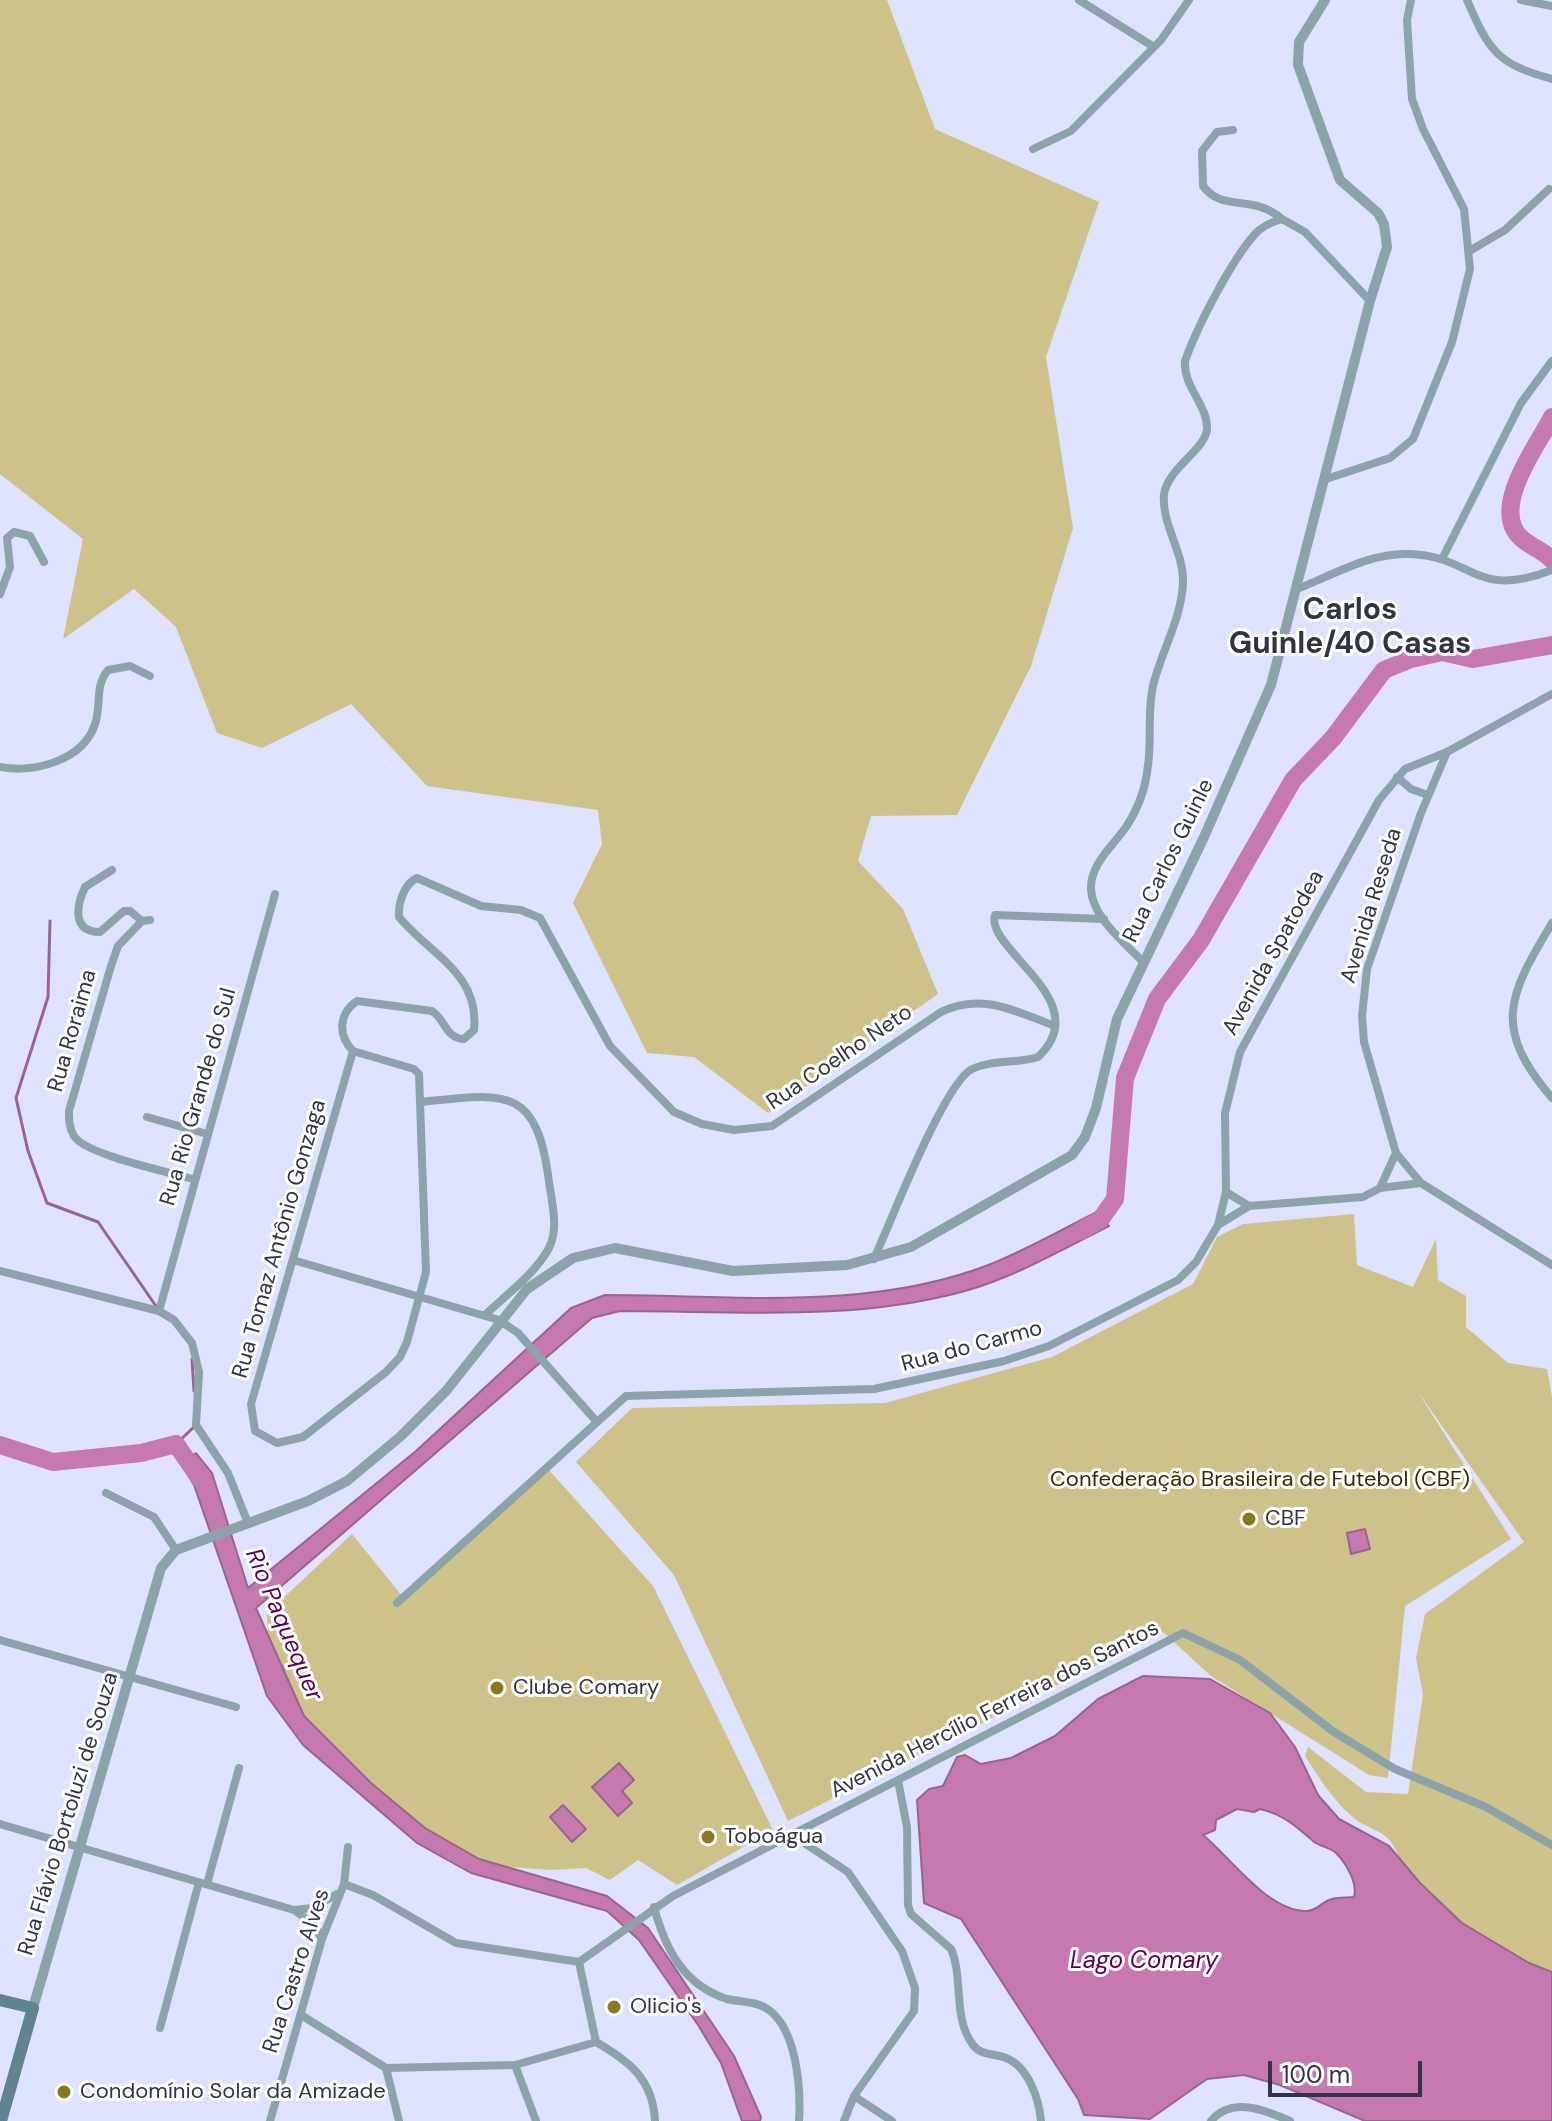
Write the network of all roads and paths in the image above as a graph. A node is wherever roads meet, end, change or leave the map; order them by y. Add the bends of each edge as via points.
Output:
1 (1079, 0) edge
2 (1189, 0) edge
3 (1325, 0) edge
4 (1411, 0) edge
5 (1467, 0) edge
6 (1521, 0) edge
7 (1552, 6) edge
8 (1154, 47) junction
9 (1552, 79) edge
10 (1233, 130) dead end
11 (1033, 149) dead end
12 (1549, 189) dead end
13 (1282, 219) junction
14 (1471, 250) junction
15 (1370, 301) junction
16 (1552, 361) edge
17 (1326, 479) junction
18 (1442, 559) junction
19 (44, 562) dead end
20 (1547, 572) edge
21 (1297, 589) junction
22 (0, 594) edge
23 (150, 676) dead end
24 (1552, 694) edge
25 (1447, 752) junction
26 (0, 767) edge
27 (1397, 777) junction
28 (1428, 795) junction
29 (112, 870) dead end
30 (275, 894) dead end
31 (1104, 919) junction
32 (1552, 923) edge
33 (1143, 962) junction
34 (1055, 1026) junction
35 (353, 1051) junction
36 (1552, 1098) edge
37 (421, 1102) junction
38 (147, 1117) dead end
39 (207, 1134) junction
40 (1396, 1153) junction
41 (193, 1179) junction
42 (1421, 1183) junction
43 (1380, 1188) junction
44 (1226, 1192) junction
45 (1249, 1206) junction
46 (1218, 1225) junction
47 (874, 1259) junction
48 (293, 1260) junction
49 (1552, 1265) edge
50 (0, 1271) edge
51 (419, 1296) junction
52 (159, 1311) junction
53 (485, 1315) junction
54 (499, 1320) junction
55 (597, 1422) junction
56 (106, 1493) dead end
57 (248, 1523) junction
58 (176, 1550) junction
59 (397, 1603) dead end
60 (0, 1640) edge
61 (130, 1678) junction
62 (236, 1707) dead end
63 (239, 1768) dead end
64 (898, 1780) junction
65 (0, 1824) edge
66 (792, 1835) junction
67 (1552, 1845) edge
68 (78, 1846) junction
69 (348, 1847) dead end
70 (203, 1883) junction
71 (344, 1884) junction
72 (337, 1893) junction
73 (654, 1907) junction
74 (294, 1910) junction
75 (322, 1939) junction
76 (579, 1962) junction
77 (0, 2000) edge
78 (33, 2008) junction
79 (301, 2015) junction
80 (160, 2028) dead end
81 (596, 2042) junction
82 (515, 2065) junction
83 (386, 2068) junction
84 (854, 2096) junction
85 (1, 2121) edge
86 (270, 2121) edge
87 (399, 2121) edge
88 (536, 2121) edge
89 (655, 2121) edge
90 (799, 2121) edge
91 (844, 2121) edge
92 (892, 2121) edge
93 (1041, 2121) edge
94 (1211, 2121) edge
95 (1290, 2121) edge

1 - 8 street
2 - 8 street
3 - 15 street, Rua Carlos Guinle via 1299,42 1298,65 1340,180 1384,224 1387,247
4 - 14 street via 1407,20 1412,99 1464,209
5 - 9 street via 1486,44 1497,56
6 - 7 street
8 - 11 street via 1071,131
10 - 13 street via 1217,132 1202,151 1203,186 1217,199 1260,204
12 - 14 street via 1505,230
13 - 15 street via 1305,232
13 - 31 street via 1256,233 1185,361 1186,378 1207,429 1165,490 1164,509 1183,580 1180,604 1153,687 1142,794 1093,873 1091,895
14 - 17 street via 1452,342 1413,439 1390,458
15 - 17 street, Rua Carlos Guinle
16 - 18 street via 1521,403
17 - 21 street, Rua Carlos Guinle
18 - 20 street via 1489,581 1517,581
18 - 21 street via 1377,556
19 - 22 street via 30,536 14,532 7,538 9,579
21 - 33 street, Rua Carlos Guinle via 1271,685
23 - 26 street via 130,666 108,670 98,686 95,726 82,744 36,768
24 - 25 street
25 - 27 street, Avenida Spatodea
25 - 28 street, Avenida Reseda
27 - 28 street
27 - 44 street, Avenida Spatodea via 1379,800 1240,1052 1225,1113
28 - 40 street, Avenida Reseda via 1362,997 1364,1042
29 - 41 street, Rua Roraima via 85,887 77,910 81,925 100,932 124,911 146,921 118,946 69,1111 70,1124 74,1136 90,1148
30 - 39 street, Rua Rio Grande do Sul
31 - 33 street
31 - 34 street via 1001,913 993,919 996,930 1039,980
32 - 36 street via 1523,978 1511,1031
33 - 47 street, Rua Carlos Guinle via 1117,1019 1096,1108 1078,1148 1063,1162 943,1230
34 - 35 street, Rua Coelho Neto via 990,1002 959,1003 772,1126 734,1130 702,1124 674,1112 610,1046 540,918 521,910 481,906 417,878 409,881 399,917 465,981 475,1007 474,1030 457,1039 432,1011 357,1001 345,1014 342,1029
34 - 47 street via 1038,1057 987,1064 963,1076 932,1130
35 - 37 street, Rua Tomaz Antônio Gonzaga via 414,1069 421,1080
35 - 48 street, Rua Tomaz Antônio Gonzaga
37 - 51 street, Rua Tomaz Antônio Gonzaga via 426,1272
37 - 53 street via 506,1098 530,1115 542,1140 555,1223 550,1246
38 - 39 street
39 - 41 street, Rua Rio Grande do Sul
40 - 42 street, Avenida Reseda
40 - 43 street
41 - 52 street, Rua Rio Grande do Sul
42 - 43 street, Rua do Carmo
42 - 49 street, Avenida Reseda
43 - 45 street, Rua do Carmo via 1363,1197
44 - 45 street
44 - 46 street, Avenida Spatodea
45 - 46 street, Rua do Carmo
46 - 55 street, Rua do Carmo via 1178,1280 1035,1352 874,1389 626,1396
47 - 54 street, Rua Carlos Guinle via 818,1269 733,1271 622,1249 601,1250 573,1258 536,1282
48 - 51 street
48 - 51 street, Rua Tomaz Antônio Gonzaga via 251,1404 255,1431 266,1440 303,1437 386,1372 407,1342
50 - 52 street
51 - 53 street
52 - 57 street via 192,1343 199,1372 196,1425 228,1473
53 - 54 street
54 - 55 street
54 - 57 street, Rua Carlos Guinle via 446,1391 373,1461 328,1492
55 - 59 street, Rua do Carmo
56 - 58 street via 154,1517
57 - 58 street, Rua Carlos Guinle
58 - 61 street, Rua Flávio Bortoluzi de Souza via 161,1568
60 - 61 street
61 - 62 street
61 - 68 street, Rua Flávio Bortoluzi de Souza
63 - 70 street
64 - 66 street, Avenida Hercílio Ferreira dos Santos
64 - 67 street, Avenida Hercílio Ferreira dos Santos via 1183,1633 1240,1660 1334,1732 1395,1769 1486,1807
64 - 93 street via 907,1827 911,1914 951,1949 971,2043 1020,2068 1037,2100
65 - 68 street
66 - 73 street, Avenida Hercílio Ferreira dos Santos
66 - 84 street via 848,1872 912,1973 914,2011
68 - 70 street
68 - 78 street, Rua Flávio Bortoluzi de Souza
69 - 71 street
70 - 74 street
70 - 80 street
71 - 72 street, Rua Castro Alves
71 - 76 street, Rua Castro Alves via 456,1943
72 - 74 street via 313,1908
72 - 75 street, Rua Castro Alves
73 - 76 street, Avenida Hercílio Ferreira dos Santos
73 - 90 street via 665,1946 684,1972 723,1998 762,2005 779,2021 791,2052
74 - 75 street via 315,1925
75 - 79 street, Rua Castro Alves
76 - 81 street
77 - 78 main road
78 - 85 main road, Rua Flávio Bortoluzi de Souza
79 - 83 street
79 - 86 street, Rua Castro Alves
81 - 82 street
81 - 89 street via 642,2076
82 - 83 street
82 - 88 street
83 - 87 street
84 - 91 street
84 - 92 street
94 - 95 street via 1226,2109 1248,2107

